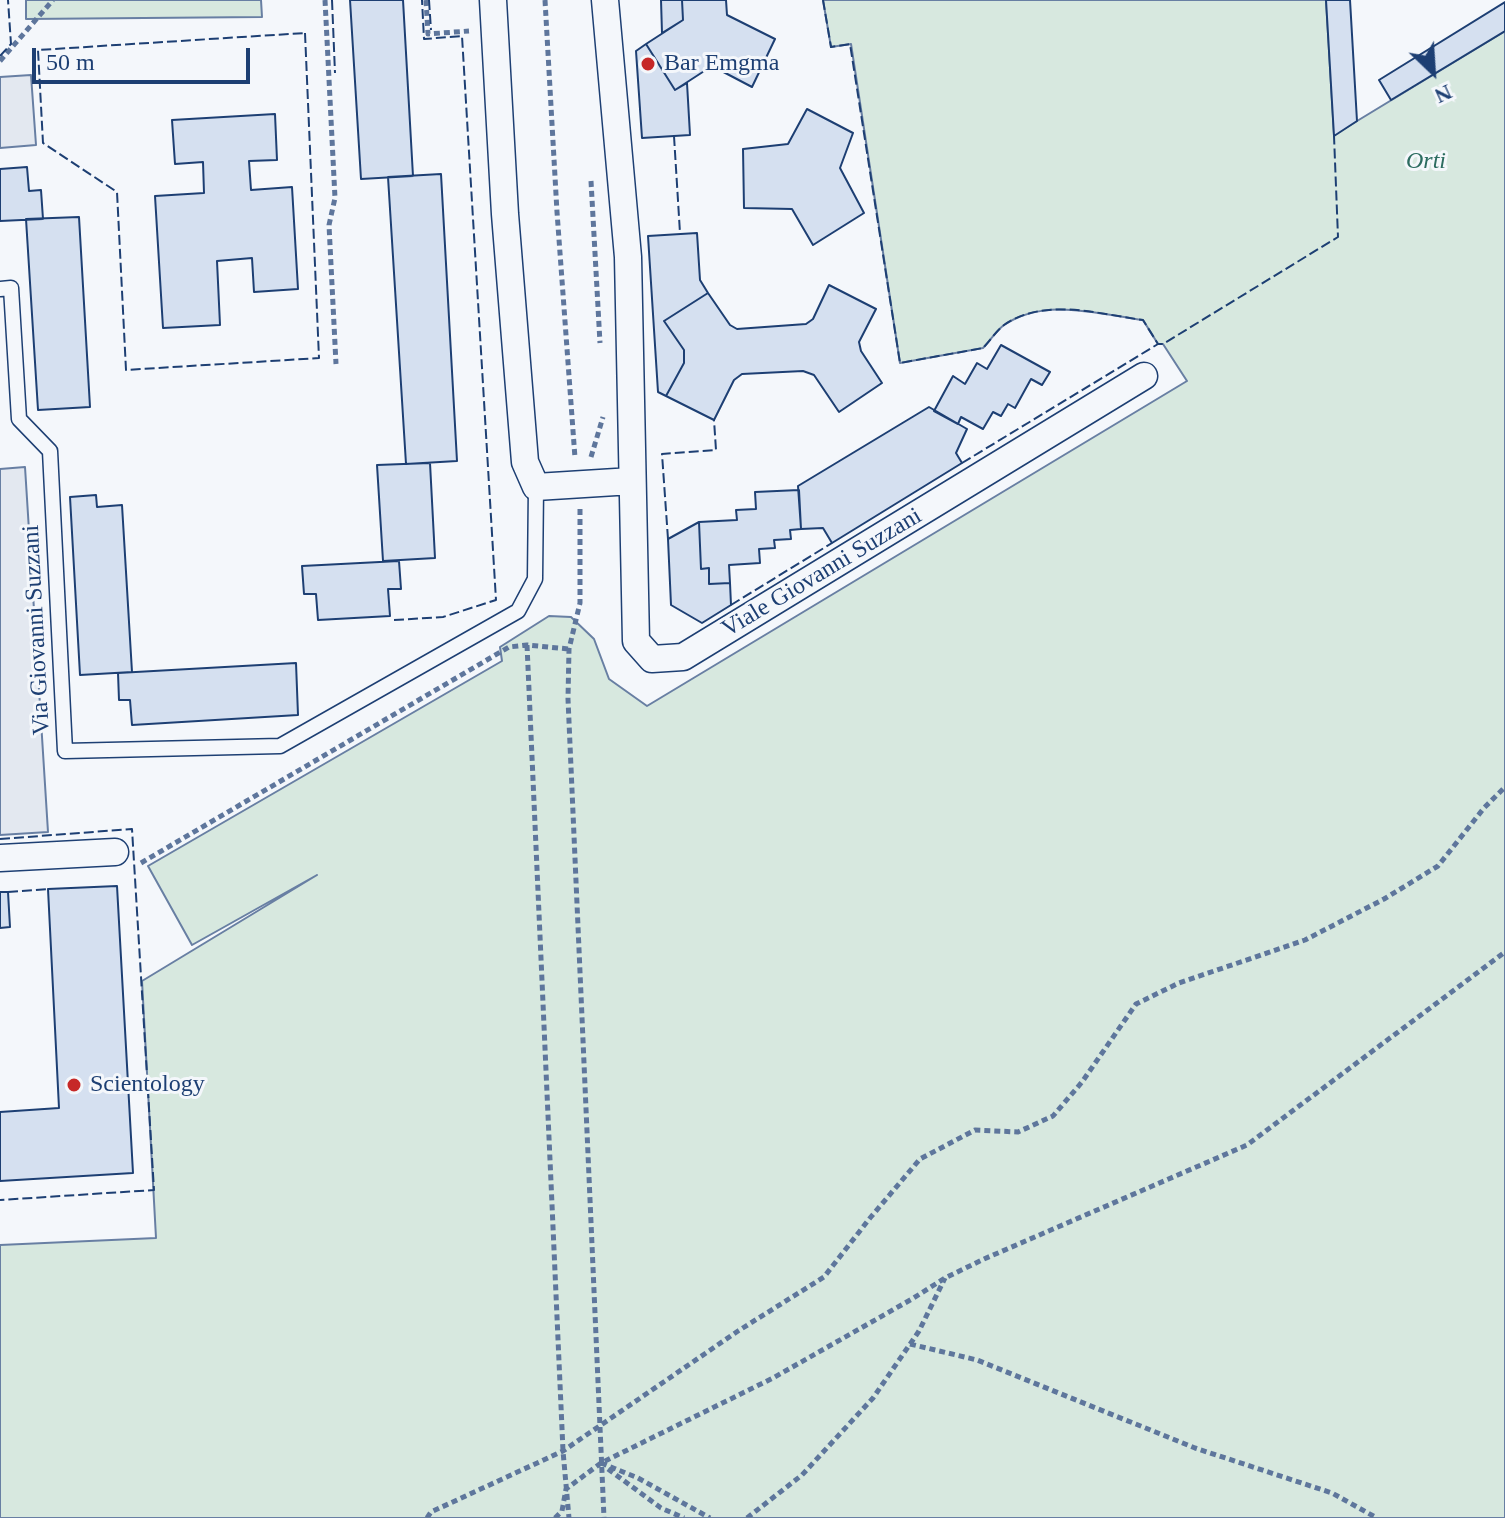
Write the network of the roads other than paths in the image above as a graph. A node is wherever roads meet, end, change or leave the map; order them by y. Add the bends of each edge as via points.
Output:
1 (493, 0) edge
2 (605, 0) edge
3 (0, 289) edge
4 (1144, 376) dead end
5 (632, 481) junction
6 (536, 487) junction
7 (115, 852) road end
8 (0, 858) edge

1 - 6 street via 525,462
2 - 5 street, Viale Giovanni Suzzani via 628,257
3 - 6 lane, Via Giovanni Suzzani via 11,288 19,419 50,451 65,751 280,746 518,611 535,579
4 - 5 street, Viale Giovanni Suzzani via 683,657 652,659 636,641
5 - 6 street
7 - 8 street

